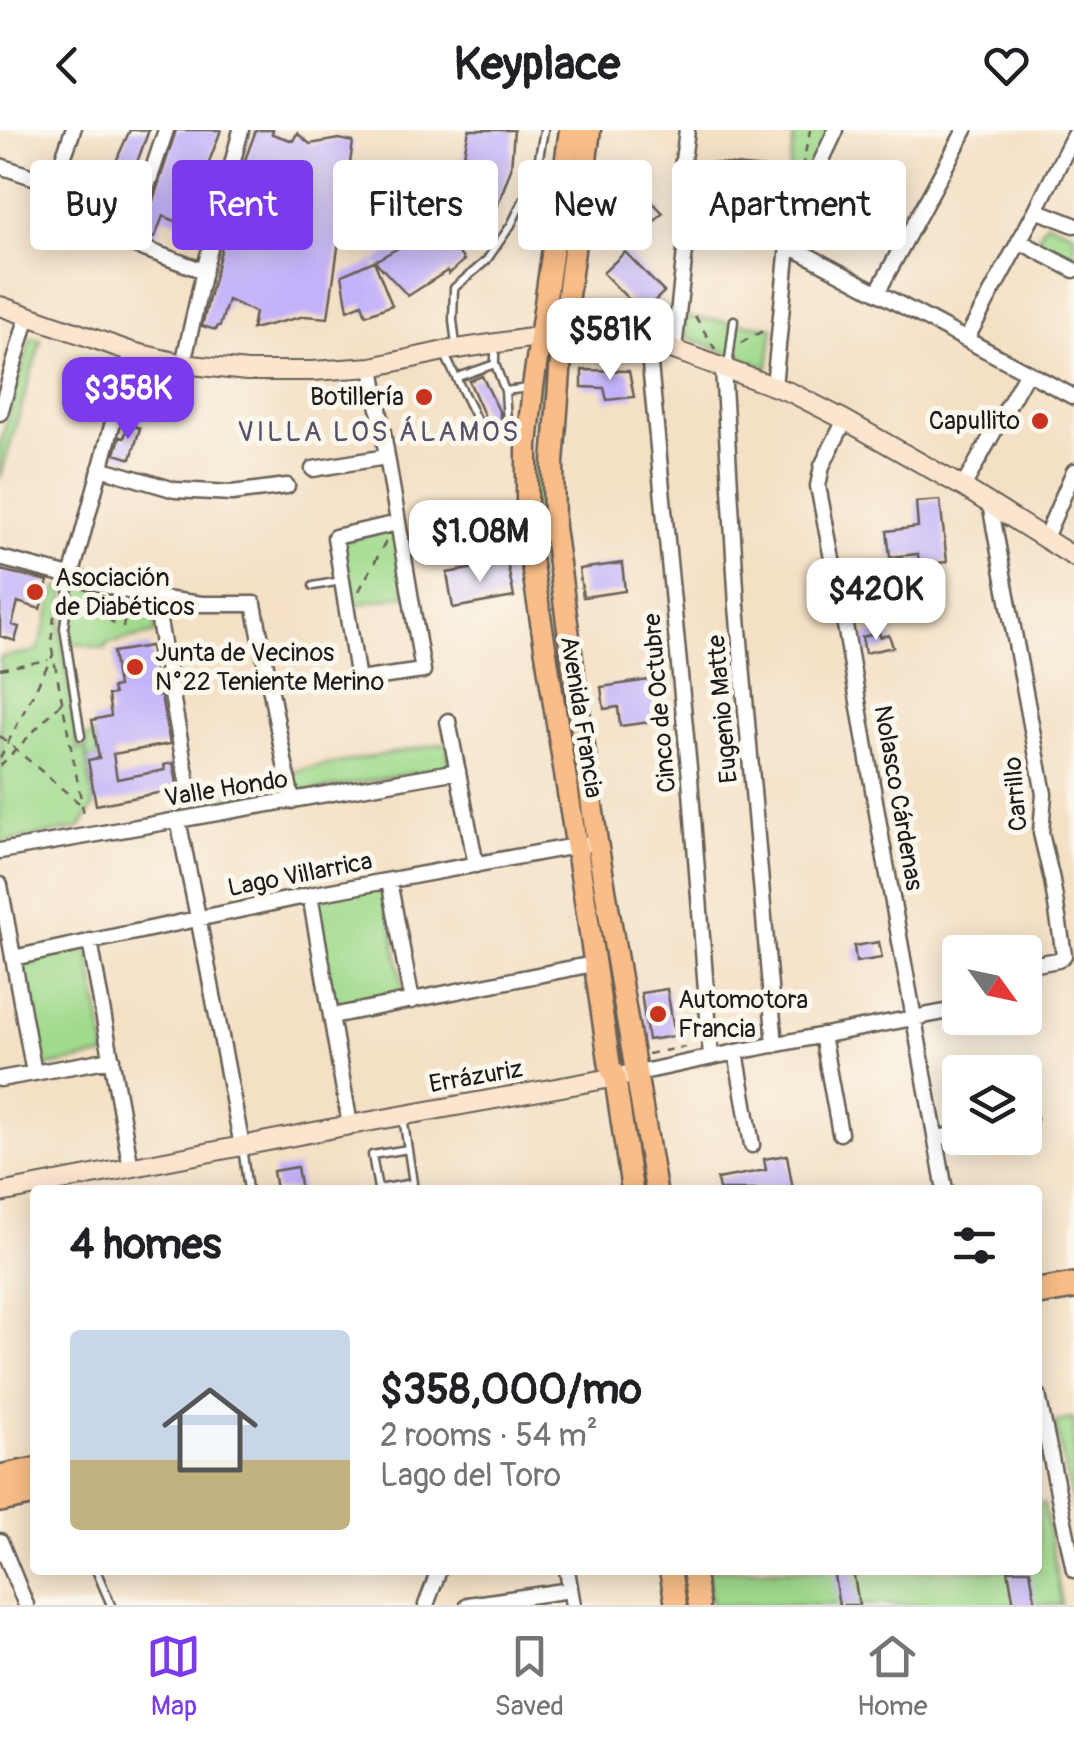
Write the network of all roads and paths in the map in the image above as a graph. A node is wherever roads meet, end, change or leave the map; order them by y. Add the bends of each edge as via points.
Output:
1 (73, 130) edge
2 (166, 130) edge
3 (241, 130) edge
4 (544, 130) edge
5 (570, 130) edge
6 (590, 130) edge
7 (687, 130) edge
8 (810, 130) edge
9 (836, 130) edge
10 (965, 130) edge
11 (1074, 135) edge
12 (576, 159) junction
13 (683, 160) edge
14 (808, 160) edge
15 (818, 160) edge
16 (0, 166) edge
17 (1036, 210) junction
18 (1074, 225) edge
19 (1019, 241) junction
20 (685, 250) edge
21 (788, 250) edge
22 (798, 250) edge
23 (1074, 270) edge
24 (204, 272) junction
25 (878, 292) junction
26 (0, 306) edge
27 (28, 316) junction
28 (695, 316) dead end
29 (734, 320) dead end
30 (775, 325) dead end
31 (563, 333) junction
32 (540, 335) junction
33 (966, 338) junction
34 (496, 343) junction
35 (648, 344) junction
36 (730, 348) junction
37 (450, 350) junction
38 (674, 350) junction
39 (132, 352) junction
40 (723, 363) junction
41 (183, 364) junction
42 (495, 364) junction
43 (372, 366) junction
44 (1027, 372) junction
45 (458, 377) junction
46 (774, 386) junction
47 (532, 387) junction
48 (505, 391) junction
49 (1074, 397) edge
50 (0, 413) edge
51 (845, 420) junction
52 (482, 431) dead end
53 (527, 446) junction
54 (386, 457) junction
55 (100, 468) junction
56 (313, 469) dead end
57 (1074, 471) edge
58 (286, 486) dead end
59 (963, 488) junction
60 (990, 504) junction
61 (398, 522) junction
62 (1045, 538) junction
63 (1074, 557) edge
64 (0, 558) edge
65 (71, 577) junction
66 (342, 581) junction
67 (313, 586) dead end
68 (82, 592) dead end
69 (155, 598) junction
70 (346, 608) junction
71 (125, 616) dead end
72 (54, 654) dead end
73 (51, 660) junction
74 (0, 669) edge
75 (63, 700) dead end
76 (448, 721) dead end
77 (0, 736) edge
78 (82, 736) dead end
79 (7, 743) junction
80 (16, 750) junction
81 (0, 758) edge
82 (0, 766) edge
83 (458, 771) junction
84 (188, 786) dead end
85 (292, 801) junction
86 (82, 805) dead end
87 (178, 820) junction
88 (586, 844) junction
89 (0, 851) edge
90 (476, 865) junction
91 (389, 881) junction
92 (0, 885) edge
93 (310, 894) junction
94 (587, 913) junction
95 (198, 917) junction
96 (90, 941) junction
97 (13, 958) junction
98 (1042, 963) edge
99 (593, 964) junction
100 (617, 968) junction
101 (412, 1001) junction
102 (942, 1012) edge
103 (332, 1016) junction
104 (913, 1018) junction
105 (822, 1035) junction
106 (775, 1045) junction
107 (736, 1052) junction
108 (712, 1057) junction
109 (112, 1059) junction
110 (34, 1073) junction
111 (638, 1073) junction
112 (615, 1078) junction
113 (0, 1079) edge
114 (403, 1116) junction
115 (350, 1126) junction
116 (840, 1133) dead end
117 (942, 1137) edge
118 (937, 1138) junction
119 (242, 1146) junction
120 (752, 1146) dead end
121 (408, 1149) junction
122 (131, 1168) junction
123 (58, 1185) edge
124 (247, 1185) edge
125 (377, 1185) edge
126 (406, 1185) edge
127 (632, 1185) edge
128 (655, 1185) edge
129 (944, 1185) edge
130 (30, 1189) edge
131 (0, 1193) edge
132 (1074, 1286) edge
133 (1042, 1291) edge
134 (1074, 1300) edge
135 (1042, 1306) edge
136 (1042, 1437) edge
137 (1045, 1468) edge
138 (30, 1472) edge
139 (0, 1478) edge
140 (30, 1493) edge
141 (0, 1498) edge
142 (0, 1541) edge
143 (1074, 1570) edge
144 (98, 1575) edge
145 (437, 1575) edge
146 (671, 1575) edge
147 (694, 1575) edge
148 (572, 1597) edge
149 (26, 1605) edge
150 (111, 1605) edge
151 (426, 1605) edge
152 (468, 1605) edge
153 (676, 1605) edge
154 (699, 1605) edge

1 - 16 street via 54,184
2 - 24 street via 128,244
3 - 24 street
4 - 37 lane via 536,174 511,225 486,261 454,288
5 - 12 main road, Avenida Francia
6 - 12 main road, Avenida Francia
7 - 13 street
8 - 14 path
9 - 15 street
10 - 25 street
11 - 17 street
12 - 31 main road, Avenida Francia
12 - 32 main road, Avenida Francia
17 - 18 street
17 - 19 street
19 - 23 street
19 - 33 street
20 - 38 street
21 - 46 street
22 - 25 street
24 - 41 street
25 - 33 street
26 - 27 main road
27 - 39 main road
27 - 50 street
28 - 40 path
29 - 36 lane
30 - 36 path
31 - 32 main road
31 - 35 main road
31 - 88 main road, Avenida Francia via 554,526
32 - 34 main road
32 - 47 main road, Avenida Francia
33 - 44 street
34 - 37 main road
34 - 42 lane
35 - 38 main road
35 - 108 street, Cinco de Octubre
36 - 40 lane
37 - 43 main road
37 - 45 lane
38 - 40 main road
39 - 41 main road
39 - 55 street
40 - 46 main road
40 - 106 street, Eugenio Matte
41 - 43 main road via 247,372
42 - 45 lane
42 - 48 lane
43 - 54 street
44 - 49 street
44 - 59 street
45 - 52 lane
46 - 51 main road
47 - 48 lane
47 - 53 main road, Avenida Francia
48 - 53 lane via 508,437
51 - 59 main road
51 - 104 street, Nolasco Cárdenas via 818,486
53 - 88 main road, Avenida Francia via 527,530
54 - 56 street
54 - 61 street
55 - 58 street via 174,490 232,493
55 - 65 street
57 - 62 street
59 - 60 main road
60 - 62 main road
60 - 98 street, Carrillo via 1044,794 1042,833 1064,956
61 - 66 street via 335,536
61 - 70 path
61 - 70 street via 422,671 358,680
62 - 63 main road
64 - 65 street
65 - 69 street
65 - 78 lane via 64,628
66 - 67 lane
66 - 70 street
68 - 71 path via 114,624 123,627
69 - 84 street
69 - 85 street via 254,604
72 - 73 path
73 - 74 path
73 - 79 path
75 - 80 path
76 - 83 street
77 - 79 path
79 - 80 path
79 - 81 path
80 - 82 path
80 - 86 path
83 - 85 street, Valle Hondo
83 - 90 street
85 - 87 street, Valle Hondo
87 - 89 street, Valle Hondo
87 - 95 street
88 - 90 street, Lago Villarrica
88 - 94 main road, Avenida Francia
88 - 100 main road, Avenida Francia
90 - 91 street, Lago Villarrica
91 - 93 street, Lago Villarrica
91 - 101 street
92 - 97 street
93 - 95 street, Lago Villarrica
93 - 103 street
94 - 99 main road, Avenida Francia
94 - 100 main road via 599,924
95 - 96 street, Lago Villarrica
95 - 119 street
96 - 97 street, Lago Villarrica
96 - 109 street
97 - 110 street
99 - 101 street
99 - 112 main road, Avenida Francia
100 - 111 main road, Avenida Francia
101 - 103 street
102 - 104 street, Errázuriz
103 - 115 street
104 - 105 street, Errázuriz
104 - 118 street, Nolasco Cárdenas
105 - 106 street, Errázuriz
105 - 116 street
106 - 107 street, Errázuriz
107 - 108 street, Errázuriz
107 - 120 street
108 - 111 street, Errázuriz
109 - 110 street
109 - 122 street
110 - 113 street
111 - 112 main road, Errázuriz
111 - 128 main road, Avenida Francia
112 - 114 main road, Errázuriz
112 - 127 main road, Avenida Francia
114 - 115 main road, Errázuriz
114 - 121 lane
115 - 119 main road, Errázuriz
117 - 118 street
118 - 129 street, Nolasco Cárdenas
119 - 122 main road, Errázuriz
119 - 124 lane
121 - 125 lane via 372,1154
121 - 126 lane via 413,1184
122 - 123 main road, Errázuriz
130 - 131 main road, Errázuriz
132 - 133 highway
134 - 135 highway
136 - 137 street
137 - 143 street
138 - 139 highway
140 - 141 highway
142 - 149 street
144 - 150 lane
145 - 151 street
146 - 153 main road
147 - 154 main road
148 - 152 street

